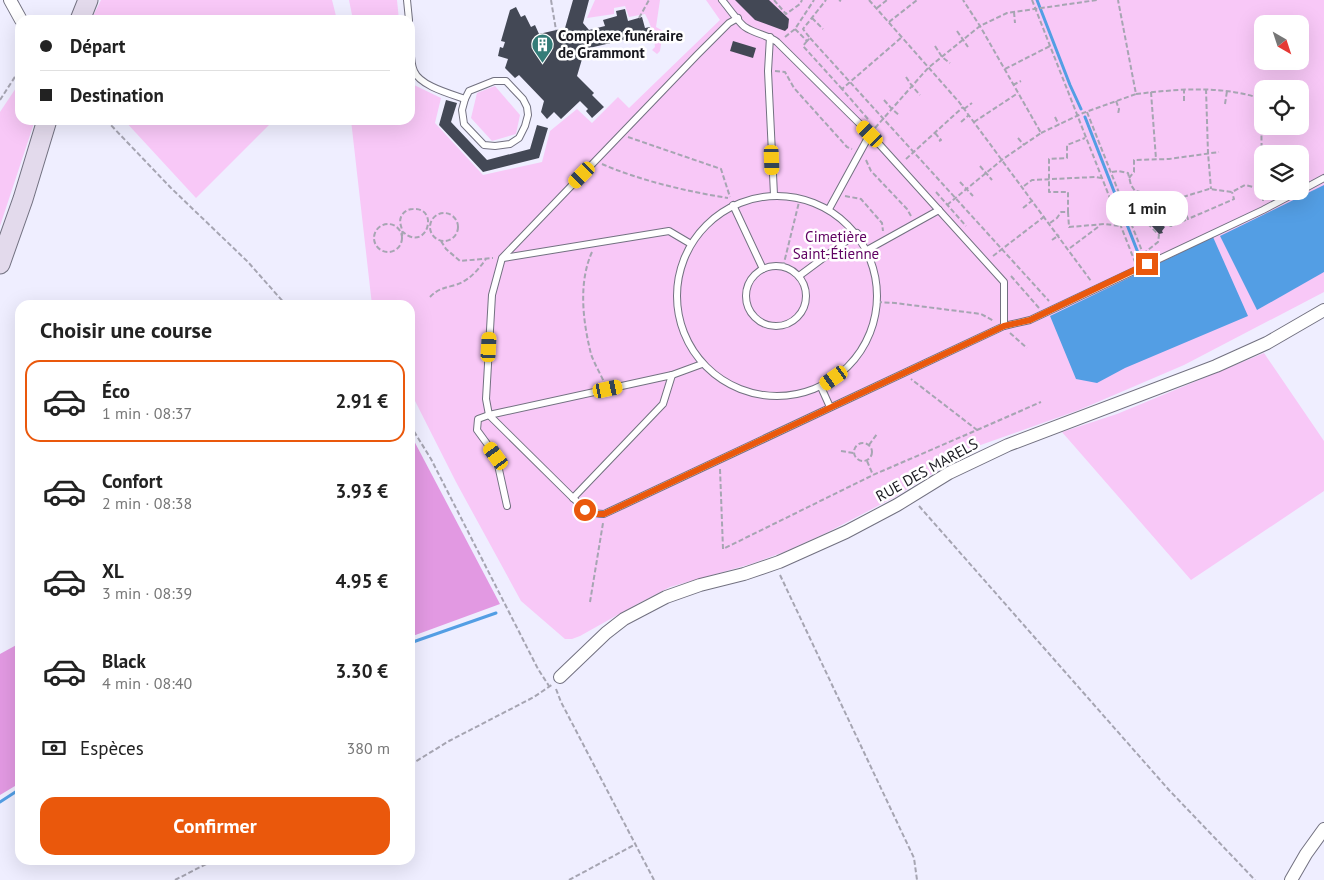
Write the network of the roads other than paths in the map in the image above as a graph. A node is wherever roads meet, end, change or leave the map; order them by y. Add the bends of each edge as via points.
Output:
1 (10, 0) edge
2 (88, 0) edge
3 (408, 0) edge
4 (722, 0) edge
5 (18, 15) edge
6 (82, 15) edge
7 (409, 15) edge
8 (738, 18) junction
9 (770, 37) junction
10 (415, 74) edge
11 (464, 99) junction
12 (45, 125) edge
13 (870, 134) junction
14 (1324, 178) edge
15 (1309, 186) edge
16 (774, 195) junction
17 (1282, 200) edge
18 (733, 205) junction
19 (830, 210) junction
20 (939, 210) junction
21 (857, 233) junction
22 (691, 244) junction
23 (867, 250) junction
24 (502, 258) junction
25 (0, 264) edge
26 (763, 269) junction
27 (799, 276) junction
28 (1324, 310) edge
29 (1004, 326) junction
30 (702, 364) junction
31 (672, 376) junction
32 (821, 387) junction
33 (830, 407) junction
34 (489, 415) junction
35 (573, 498) junction
36 (507, 506) dead end
37 (560, 677) dead end
38 (1324, 830) edge
39 (1291, 880) edge

1 - 5 street
2 - 6 street
3 - 7 lane
4 - 8 lane
8 - 9 lane via 745,27
8 - 24 lane via 697,55
9 - 13 lane
9 - 16 lane via 768,71
10 - 11 lane via 426,84
11 - 11 lane via 478,86 506,81 523,98 527,107 525,126 519,138 510,144 484,144 464,124
12 - 25 street
13 - 19 lane
13 - 20 lane
14 - 15 lane
16 - 18 lane
16 - 19 lane via 800,198
17 - 29 lane via 1030,320
18 - 22 lane via 709,222
18 - 26 lane
19 - 21 lane
20 - 23 lane
20 - 29 lane via 1004,282
21 - 23 lane
21 - 27 lane
22 - 24 lane via 669,231
22 - 30 lane via 679,274 677,306 685,337
23 - 32 lane via 877,280 877,312 866,343 847,368
24 - 34 lane via 492,296 486,399
26 - 27 lane via 783,267
26 - 27 lane via 750,280 746,304 755,318 769,326 786,325 800,315 806,292
28 - 37 street, RUE DES MARELS via 1267,343 1216,366 1008,445 949,473 846,532 776,563 666,597 606,632
29 - 33 lane
30 - 31 lane
30 - 32 lane via 728,384 758,395 790,396
31 - 34 lane
31 - 35 lane via 663,404
32 - 33 lane
33 - 35 lane via 604,514 585,510
34 - 35 lane
34 - 36 lane via 478,419 477,430 496,456
38 - 39 street

